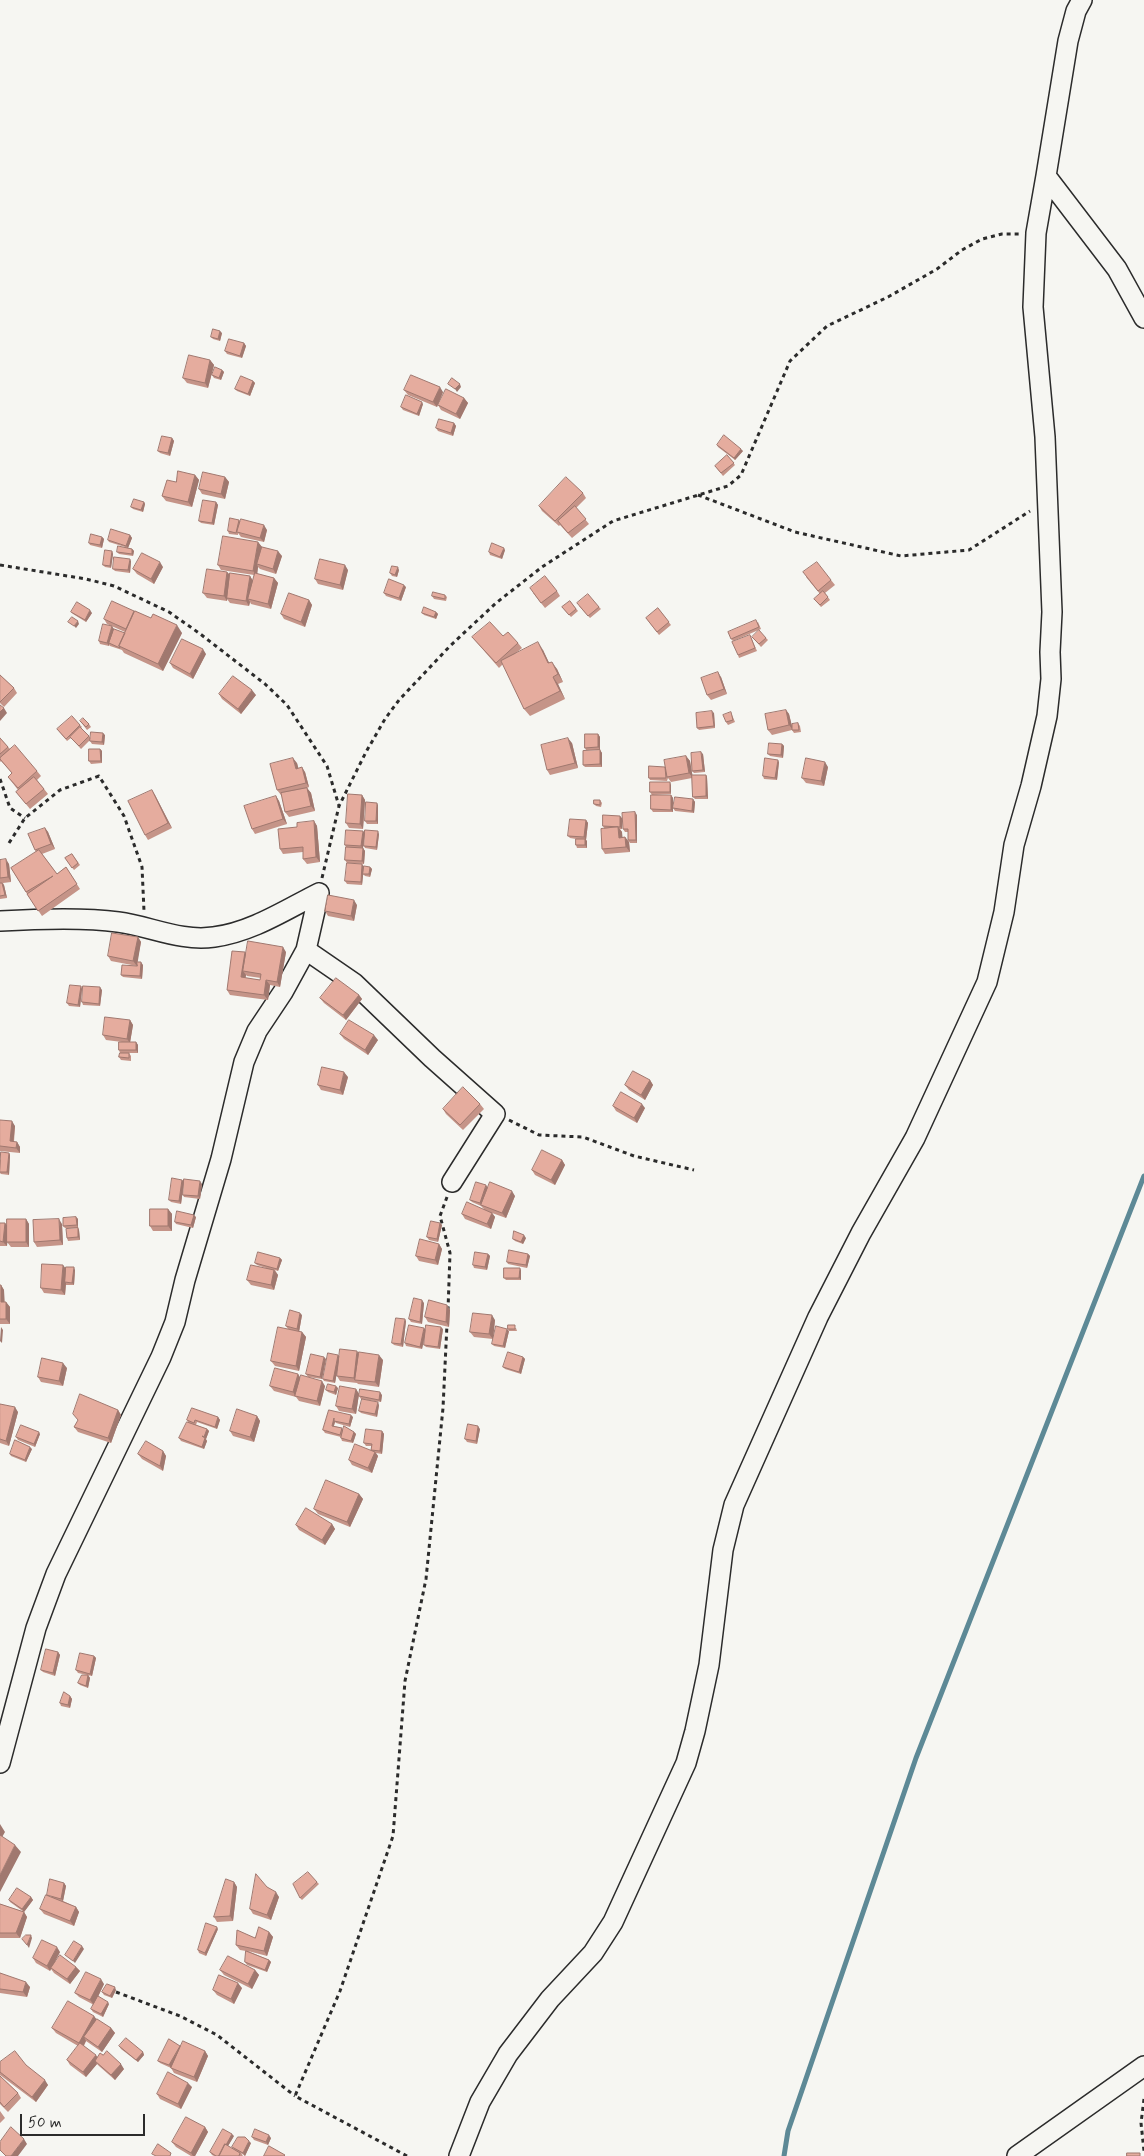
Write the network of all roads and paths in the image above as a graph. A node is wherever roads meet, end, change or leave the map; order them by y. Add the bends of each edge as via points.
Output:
1 (1082, 0) edge
2 (1046, 176) junction
3 (1036, 233) junction
4 (1144, 318) edge
5 (698, 495) junction
6 (1048, 500) junction
7 (0, 565) edge
8 (0, 779) edge
9 (339, 806) junction
10 (25, 818) junction
11 (9, 842) dead end
12 (319, 893) junction
13 (0, 921) edge
14 (144, 927) junction
15 (306, 950) junction
16 (495, 1114) junction
17 (694, 1170) dead end
18 (452, 1182) joint
19 (0, 1763) edge
20 (116, 1992) edge
21 (1144, 2066) edge
22 (295, 2096) junction
23 (1144, 2099) edge
24 (1144, 2151) edge
25 (407, 2156) edge
26 (459, 2156) edge
27 (1017, 2156) edge

1 - 2 street via 1068,41
2 - 3 street
2 - 4 street via 1117,268
3 - 5 path via 1002,234 982,239 888,297 827,326 790,361 741,474 728,486
3 - 6 street via 1033,307
5 - 6 path via 795,532 901,556 969,550
5 - 9 path via 613,521 542,567 496,603 450,646 385,718
6 - 26 street via 1052,612 1047,716 1014,845 1004,912 987,982 915,1138 818,1317 734,1505 724,1550 709,1665 686,1763 612,1922 592,1952 550,1999 508,2054 480,2102
7 - 9 path via 114,586 169,612 192,628 287,705 327,766
8 - 10 path via 10,808
9 - 12 path
10 - 11 path
10 - 14 path via 60,790 99,776 124,816 142,867
12 - 14 street via 236,933 184,937
12 - 15 street
13 - 14 street via 99,920
15 - 16 street via 354,983
15 - 19 street via 257,1031 244,1062 226,1142 175,1322 162,1357 56,1574 36,1628
16 - 17 path via 539,1135 582,1137 634,1156
16 - 18 street
18 - 22 path via 440,1216 450,1253 443,1408 426,1579 405,1681 393,1836 340,1991
20 - 22 path via 180,2016 217,2035
21 - 27 street
22 - 25 path
23 - 24 path via 1141,2122

